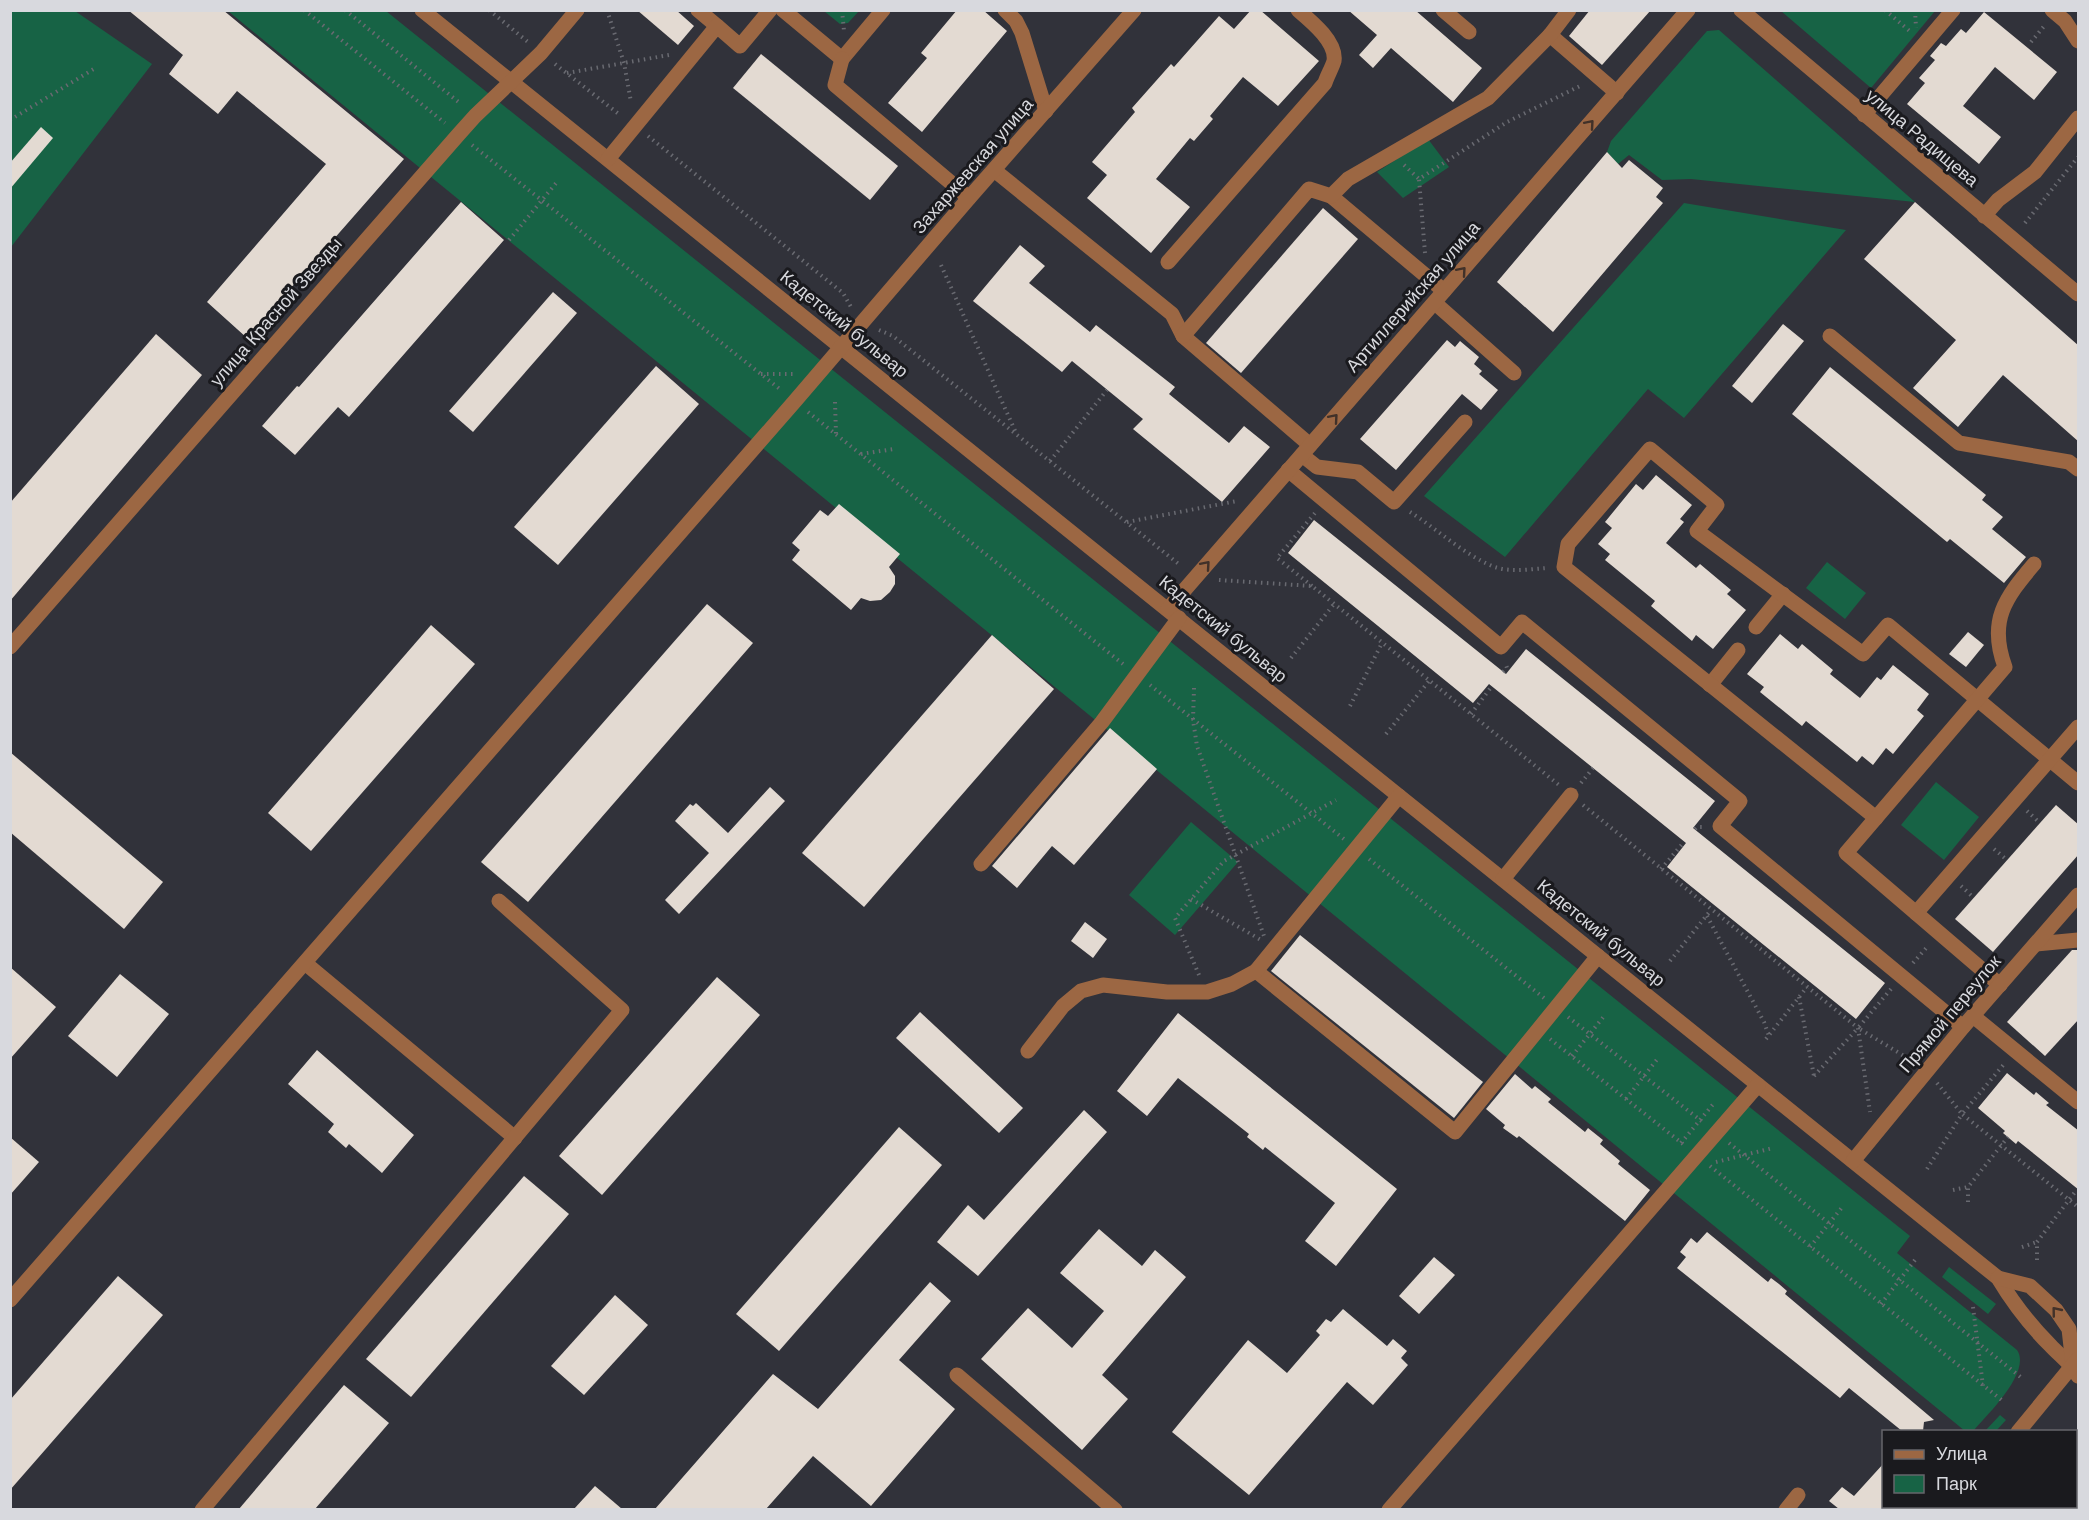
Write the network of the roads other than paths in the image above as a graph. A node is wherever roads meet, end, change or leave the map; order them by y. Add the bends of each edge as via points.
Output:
1 (422, 10) edge
2 (578, 10) edge
3 (698, 10) edge
4 (770, 10) edge
5 (783, 10) edge
6 (883, 10) edge
7 (1005, 10) edge
8 (1134, 10) edge
9 (1298, 10) edge
10 (1443, 10) edge
11 (1569, 10) edge
12 (1688, 10) edge
13 (1741, 10) edge
14 (1953, 10) edge
15 (2052, 10) edge
16 (717, 26) junction
17 (1468, 32) dead end
18 (1550, 35) junction
19 (2079, 40) edge
20 (842, 59) junction
21 (511, 82) junction
22 (1617, 93) junction
23 (1046, 111) junction
24 (1864, 116) junction
25 (2079, 118) edge
26 (608, 159) junction
27 (994, 170) junction
28 (1331, 196) junction
29 (969, 198) junction
30 (1984, 216) junction
31 (1168, 262) dead end
32 (2079, 294) edge
33 (1439, 297) junction
34 (1184, 336) junction
35 (1830, 336) dead end
36 (842, 346) junction
37 (1514, 373) dead end
38 (1465, 422) dead end
39 (1306, 450) junction
40 (2079, 470) edge
41 (1288, 471) junction
42 (2034, 564) dead end
43 (1783, 594) junction
44 (1173, 614) junction
45 (1756, 627) dead end
46 (10, 647) edge
47 (1738, 650) dead end
48 (1710, 685) junction
49 (1978, 699) junction
50 (2079, 727) edge
51 (2050, 759) junction
52 (2079, 783) edge
53 (1571, 795) dead end
54 (1399, 796) junction
55 (1876, 818) junction
56 (981, 864) dead end
57 (1503, 879) junction
58 (2079, 895) edge
59 (499, 901) dead end
60 (1916, 913) junction
61 (2079, 940) edge
62 (2036, 944) junction
63 (1598, 956) junction
64 (305, 963) junction
65 (1256, 971) junction
66 (2000, 984) junction
67 (1968, 1022) junction
68 (1028, 1051) dead end
69 (1758, 1085) junction
70 (2079, 1101) edge
71 (515, 1138) junction
72 (1853, 1161) junction
73 (1998, 1278) junction
74 (10, 1300) edge
75 (2077, 1367) edge
76 (957, 1375) dead end
77 (2019, 1430) edge
78 (1798, 1495) dead end
79 (202, 1509) edge
80 (1115, 1509) edge
81 (1389, 1509) edge
82 (1785, 1509) edge

1 - 21 street, Кадетский бульвар
2 - 21 street, улица Красной Звезды
3 - 16 street
4 - 16 street via 740,46
5 - 20 street
6 - 20 street
7 - 23 street via 1022,33
8 - 23 street, Захаржевская улица
9 - 31 street via 1319,28 1330,47 1334,59 1325,83
10 - 17 street
11 - 18 street
12 - 22 street, Артиллерийская улица
13 - 24 street, улица Радищева
14 - 24 street
15 - 19 street
16 - 26 street
18 - 22 street
18 - 28 street via 1488,98 1348,179
20 - 29 street via 835,85
21 - 26 street, Кадетский бульвар
21 - 46 street, улица Красной Звезды via 475,116 341,266
33 -> 22 street, Артиллерийская улица
23 - 27 street, Захаржевская улица
24 - 30 street, улица Радищева
25 - 30 street via 2035,172
26 - 36 street, Кадетский бульвар
27 - 29 street, Захаржевская улица
27 - 34 street via 1172,314
28 - 33 street
28 - 34 street via 1309,189
29 - 36 street, Захаржевская улица
30 - 32 street, улица Радищева
33 - 37 street
39 -> 33 street, Артиллерийская улица
34 - 39 street
35 - 40 street via 1959,443 2069,462
36 - 44 street, Кадетский бульвар
36 - 64 street, Захаржевская улица
38 - 39 street via 1394,502 1358,472 1317,467
39 - 41 street, Артиллерийская улица
44 -> 41 street, Артиллерийская улица
41 - 67 street via 1501,647 1522,622 1740,801 1720,826 1902,976
42 - 49 street via 2011,591 2003,608 1999,642 2005,667
43 - 45 street
43 - 48 street via 1697,531 1717,505 1650,449 1568,544 1564,567
43 - 49 street via 1863,654 1888,625
44 - 54 street, Кадетский бульвар
44 - 56 street, Артиллерийская улица via 1102,722
47 - 48 street
48 - 55 street
49 - 51 street
49 - 55 street
50 - 51 street
51 - 52 street
51 - 60 street
53 - 57 street
54 - 57 street, Кадетский бульвар
54 - 65 street
55 - 60 street via 1846,853
57 - 63 street, Кадетский бульвар
58 - 62 street, Прямой переулок
59 - 71 street via 622,1010
60 - 66 street
61 - 62 street
62 - 66 street, Прямой переулок
63 - 65 street via 1455,1132
63 - 69 street, Кадетский бульвар
64 - 71 street
64 - 74 street, Захаржевская улица
65 - 68 street via 1207,992 1103,985 1081,991 1063,1006
66 - 67 street, Прямой переулок
67 - 70 street via 2015,1051
67 - 72 street, Прямой переулок
69 - 72 street, Кадетский бульвар
69 - 81 street
71 - 79 street
72 - 73 street, Кадетский бульвар
73 - 75 street, Кадетский бульвар via 2020,1312 2051,1347
75 -> 73 street, Кадетский бульвар via 2069,1329 2056,1310 2030,1286
75 - 77 street
76 - 80 street
78 - 82 street

